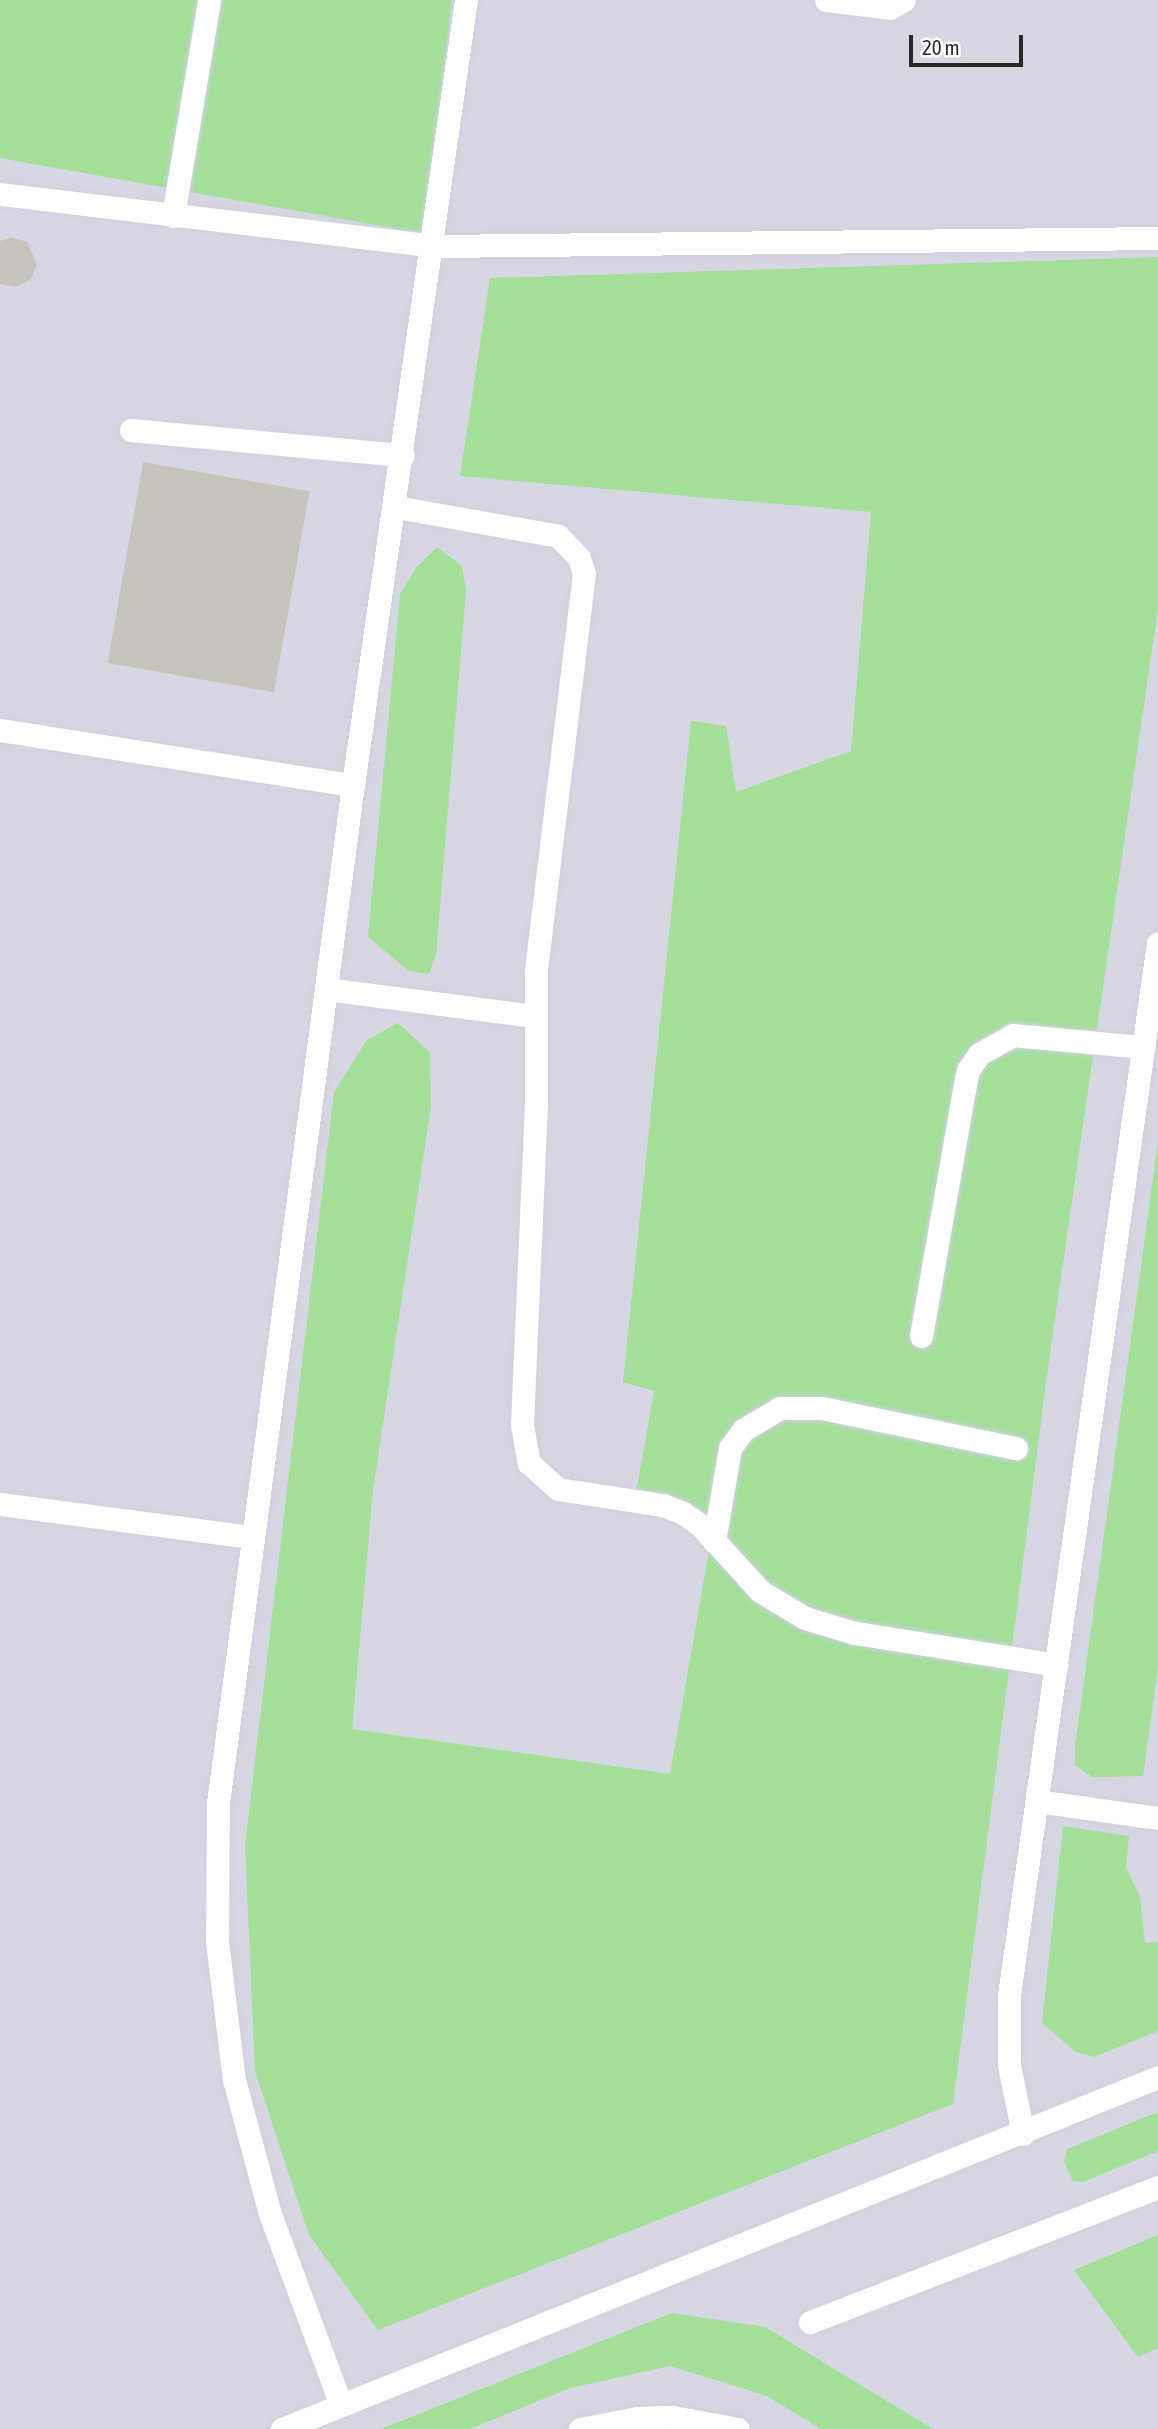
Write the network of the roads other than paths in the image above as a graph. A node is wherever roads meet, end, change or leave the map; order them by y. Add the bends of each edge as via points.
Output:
1 (209, 0) edge
2 (466, 0) edge
3 (826, 0) edge
4 (904, 0) edge
5 (0, 194) edge
6 (173, 216) junction
7 (1158, 238) edge
8 (434, 246) junction
9 (131, 430) dead end
10 (403, 455) junction
11 (396, 507) junction
12 (0, 730) edge
13 (353, 785) junction
14 (1158, 943) edge
15 (326, 989) junction
16 (534, 1016) junction
17 (1143, 1047) junction
18 (921, 1336) dead end
19 (1016, 1448) dead end
20 (0, 1504) edge
21 (251, 1538) junction
22 (714, 1541) junction
23 (1056, 1665) junction
24 (1037, 1801) junction
25 (1158, 1818) edge
26 (1158, 2077) edge
27 (1024, 2134) junction
28 (1158, 2187) edge
29 (810, 2322) dead end
30 (341, 2405) junction
31 (282, 2429) edge
32 (580, 2429) edge
33 (738, 2429) edge

1 - 6 lane
2 - 8 lane
3 - 4 lane via 890,8
5 - 6 lane
6 - 8 lane
7 - 8 lane
8 - 10 lane
9 - 10 lane
10 - 11 lane
11 - 13 lane
11 - 16 lane via 558,536 579,558 584,573 540,928
12 - 13 lane
13 - 15 lane
14 - 17 lane
15 - 16 lane
15 - 21 lane
16 - 22 lane via 536,1103 523,1444 529,1463 558,1489 663,1505 700,1525
17 - 18 lane via 1013,1035 979,1054 968,1070
17 - 23 lane
19 - 22 lane via 822,1408 780,1408 743,1430 730,1448
20 - 21 lane
21 - 30 lane via 218,1803 216,1928 223,2011 234,2080 270,2214
22 - 23 lane via 760,1591 830,1627
23 - 24 lane
24 - 25 lane
24 - 27 lane via 1007,2030 1014,2099
26 - 27 lane
27 - 30 lane
28 - 29 lane
30 - 31 lane
32 - 33 lane via 637,2418 673,2417

